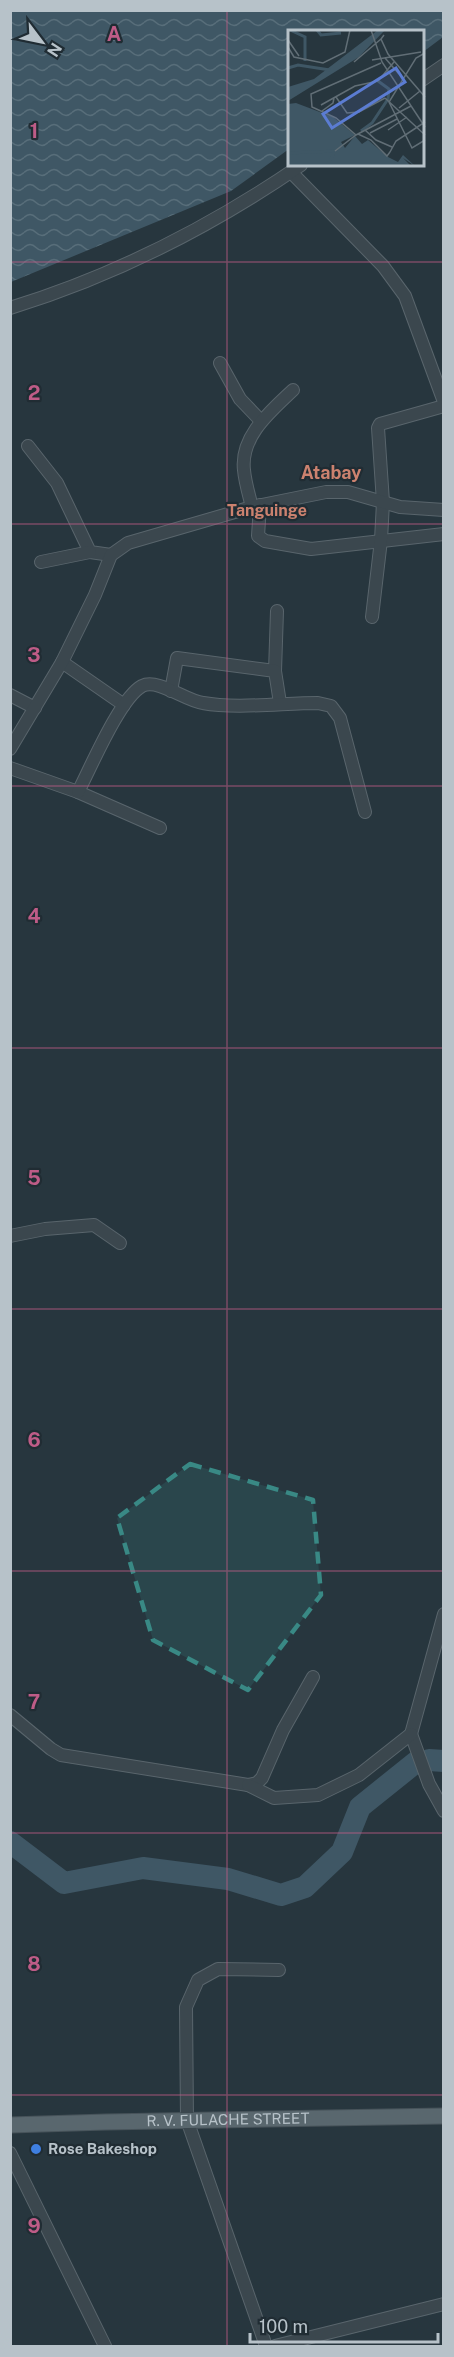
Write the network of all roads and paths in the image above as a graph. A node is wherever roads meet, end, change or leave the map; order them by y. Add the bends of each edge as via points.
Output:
1 (444, 65) edge
2 (424, 80) edge
3 (296, 168) edge
4 (10, 308) edge
5 (220, 363) dead end
6 (293, 390) dead end
7 (444, 404) edge
8 (261, 421) junction
9 (28, 446) dead end
10 (383, 502) junction
11 (256, 506) junction
12 (444, 510) edge
13 (444, 534) edge
14 (381, 540) junction
15 (90, 552) junction
16 (111, 555) junction
17 (40, 562) dead end
18 (277, 611) dead end
19 (372, 617) dead end
20 (62, 662) junction
21 (275, 671) junction
22 (171, 691) junction
23 (10, 695) edge
24 (280, 703) junction
25 (124, 705) junction
26 (35, 708) junction
27 (10, 749) edge
28 (10, 768) edge
29 (78, 792) junction
30 (365, 812) dead end
31 (160, 828) dead end
32 (10, 1236) edge
33 (120, 1243) dead end
34 (444, 1614) edge
35 (313, 1677) dead end
36 (10, 1715) edge
37 (411, 1734) junction
38 (248, 1785) junction
39 (444, 1811) edge
40 (279, 1970) dead end
41 (444, 2116) edge
42 (187, 2120) junction
43 (10, 2125) edge
44 (10, 2153) edge
45 (444, 2304) edge
46 (105, 2346) edge
47 (266, 2346) edge
48 (275, 2346) edge

1 - 2 street
3 - 4 street via 171,243 113,270
3 - 7 street via 405,296
5 - 8 street via 240,399
6 - 8 street
7 - 10 street via 380,424
8 - 11 street via 247,445 243,468
9 - 15 street via 57,483
10 - 11 street via 348,492 326,492
10 - 12 street
10 - 14 street
11 - 14 street via 258,536 265,541 311,549
11 - 16 street via 128,543
13 - 14 street
14 - 19 street
15 - 16 street
15 - 17 street
16 - 20 street
18 - 21 street
20 - 25 street
20 - 26 street
21 - 22 street via 177,658
21 - 24 street
22 - 24 street via 202,704
22 - 25 street via 149,684 141,686
23 - 26 street
24 - 30 street via 326,704 335,711
25 - 29 street
26 - 27 street
28 - 29 street
29 - 31 street
32 - 33 street via 94,1225
34 - 37 street
35 - 38 street via 262,1778
36 - 38 street via 61,1755
37 - 38 street via 359,1775 318,1795 274,1798
37 - 39 street via 429,1784
40 - 42 street via 218,1969 198,1980 186,2007
41 - 42 main road, R. V. FULACHE STREET
42 - 43 main road, R. V. FULACHE STREET
42 - 47 street
44 - 46 street
45 - 48 street

